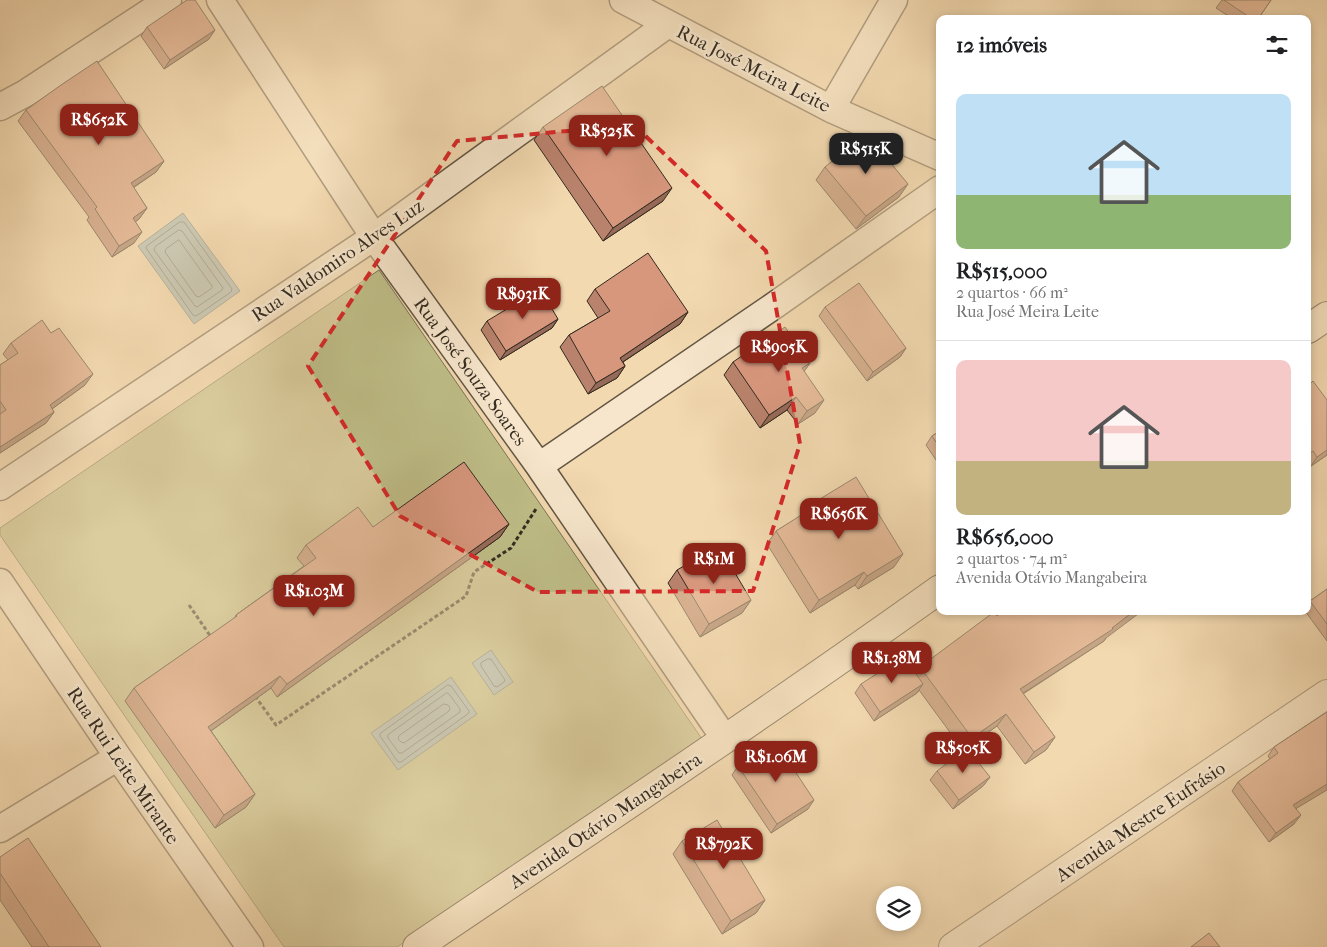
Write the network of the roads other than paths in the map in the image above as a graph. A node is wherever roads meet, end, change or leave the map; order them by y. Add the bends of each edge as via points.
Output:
1 (168, 0) edge
2 (220, 0) edge
3 (623, 0) edge
4 (894, 0) edge
5 (668, 24) junction
6 (0, 107) edge
7 (831, 108) junction
8 (936, 156) edge
9 (936, 192) edge
10 (374, 237) junction
11 (1327, 316) edge
12 (1311, 327) edge
13 (539, 466) junction
14 (0, 487) edge
15 (0, 582) edge
16 (936, 592) edge
17 (1327, 694) edge
18 (725, 739) junction
19 (118, 757) junction
20 (0, 829) edge
21 (250, 947) edge
22 (417, 947) edge
23 (953, 947) edge

1 - 6 street
2 - 10 street, Rua José Souza Soares
3 - 5 street, Rua José Meira Leite
4 - 7 street
5 - 7 street, Rua José Meira Leite
5 - 10 street, Rua Valdomiro Alves Luz
7 - 8 street, Rua José Meira Leite
9 - 13 street
10 - 13 street, Rua José Souza Soares
10 - 14 street, Rua Valdomiro Alves Luz
11 - 12 main road
13 - 18 street, Rua José Souza Soares
15 - 19 street, Rua Rui Leite Mirante
16 - 18 main road, Avenida Otávio Mangabeira
17 - 23 main road, Avenida Mestre Eufrásio
18 - 22 main road, Avenida Otávio Mangabeira
19 - 20 street
19 - 21 street, Rua Rui Leite Mirante

